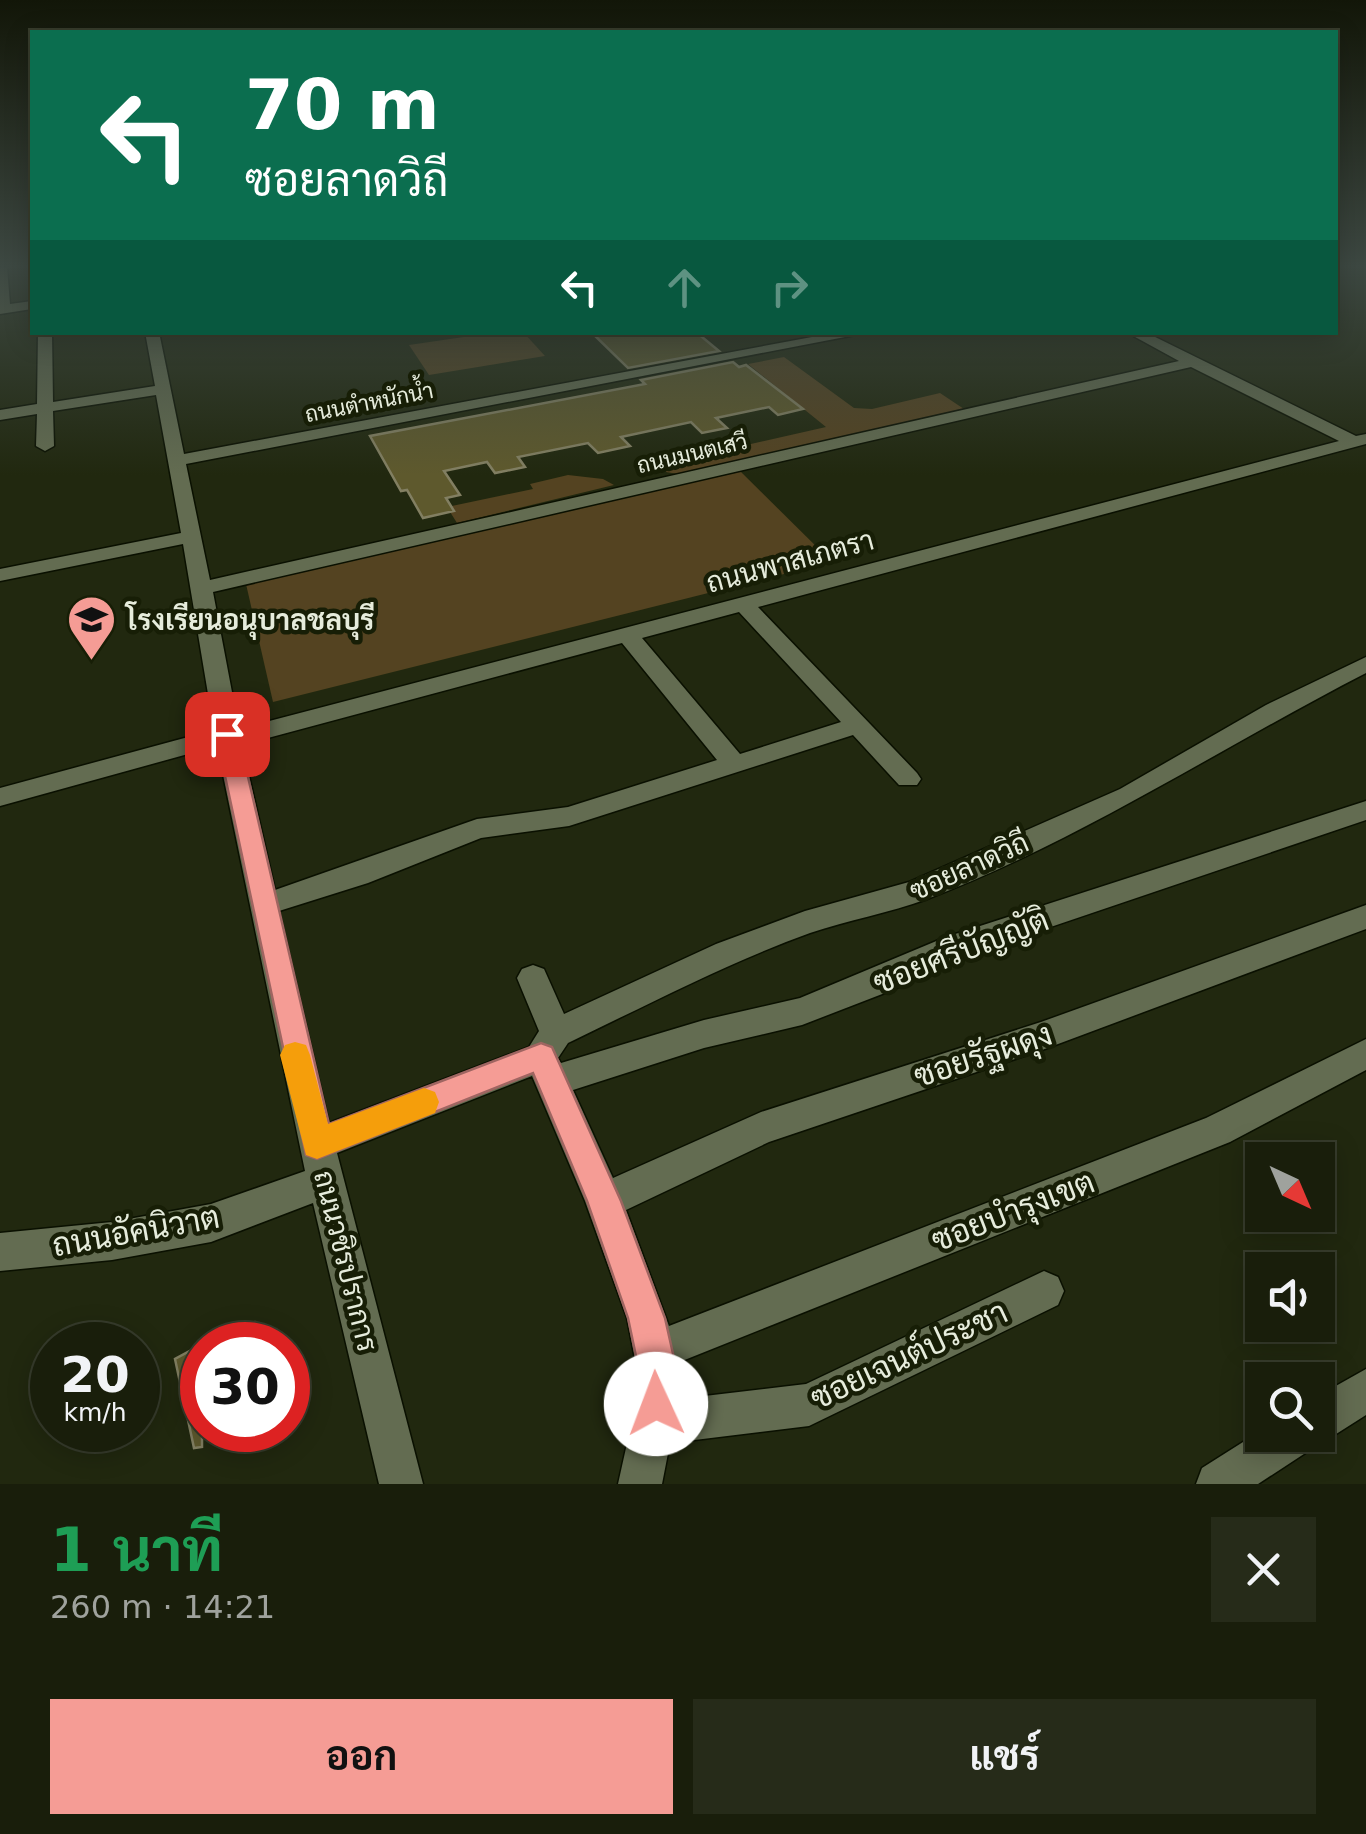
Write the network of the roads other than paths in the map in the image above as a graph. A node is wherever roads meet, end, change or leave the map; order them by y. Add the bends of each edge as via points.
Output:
1 (45, 336) edge
2 (153, 336) edge
3 (841, 336) edge
4 (1141, 336) edge
5 (1193, 362) junction
6 (164, 388) junction
7 (48, 407) junction
8 (0, 415) edge
9 (1360, 440) edge
10 (45, 446) dead end
11 (176, 461) junction
12 (191, 538) junction
13 (0, 574) edge
14 (201, 588) junction
15 (744, 605) junction
16 (628, 634) junction
17 (1366, 664) edge
18 (856, 726) junction
19 (227, 737) junction
20 (734, 765) junction
21 (908, 779) dead end
22 (0, 797) edge
23 (1366, 810) edge
24 (264, 905) junction
25 (1366, 918) edge
26 (533, 978) dead end
27 (1366, 1054) edge
28 (550, 1057) junction
29 (322, 1163) junction
30 (604, 1201) junction
31 (0, 1252) edge
32 (1044, 1291) dead end
33 (654, 1352) junction
34 (1366, 1390) edge
35 (1335, 1409) edge
36 (652, 1424) junction
37 (1268, 1452) edge
38 (401, 1484) edge
39 (640, 1484) edge
40 (1218, 1484) edge

1 - 7 street
2 - 6 street, ถนนวชิรปราการ
3 - 11 street, ถนนตำหนักน้ำ
4 - 5 street
5 - 9 street
5 - 14 street, ถนนมนตเสวี
6 - 7 street
6 - 11 street, ถนนวชิรปราการ
7 - 8 street
7 - 10 street
9 - 15 street, ถนนพาสเภตรา
11 - 12 street, ถนนวชิรปราการ
12 - 13 street
12 - 14 street, ถนนวชิรปราการ
14 - 19 street, ถนนวชิรปราการ
15 - 16 street, ถนนพาสเภตรา
15 - 18 street
16 - 19 street, ถนนพาสเภตรา
16 - 20 street
17 - 28 street, ซอยลาดวิถี via 1129,796 917,891 727,953
18 - 20 street
18 - 21 street
19 - 22 street, ถนนพาสเภตรา
19 - 24 street, ถนนวชิรปราการ
20 - 24 street via 570,816 477,829
23 - 28 street, ซอยศรีบัญญัติ via 958,946 802,1011 704,1034
24 - 29 street, ถนนวชิรปราการ
25 - 30 street, ซอยรัฐผดุง via 1042,1036 760,1128
26 - 28 street
27 - 33 street, ซอยบำรุงเขต via 1218,1130
28 - 29 street, ซอยลาดวิถี
28 - 30 street
29 - 31 street, ถนนอัคนิวาต via 211,1223
29 - 38 street, ถนนวชิรปราการ
30 - 33 street
32 - 36 street, ซอยเจนต์ประชา via 809,1405
33 - 36 street via 661,1385
34 - 35 street
36 - 39 street
37 - 40 street

